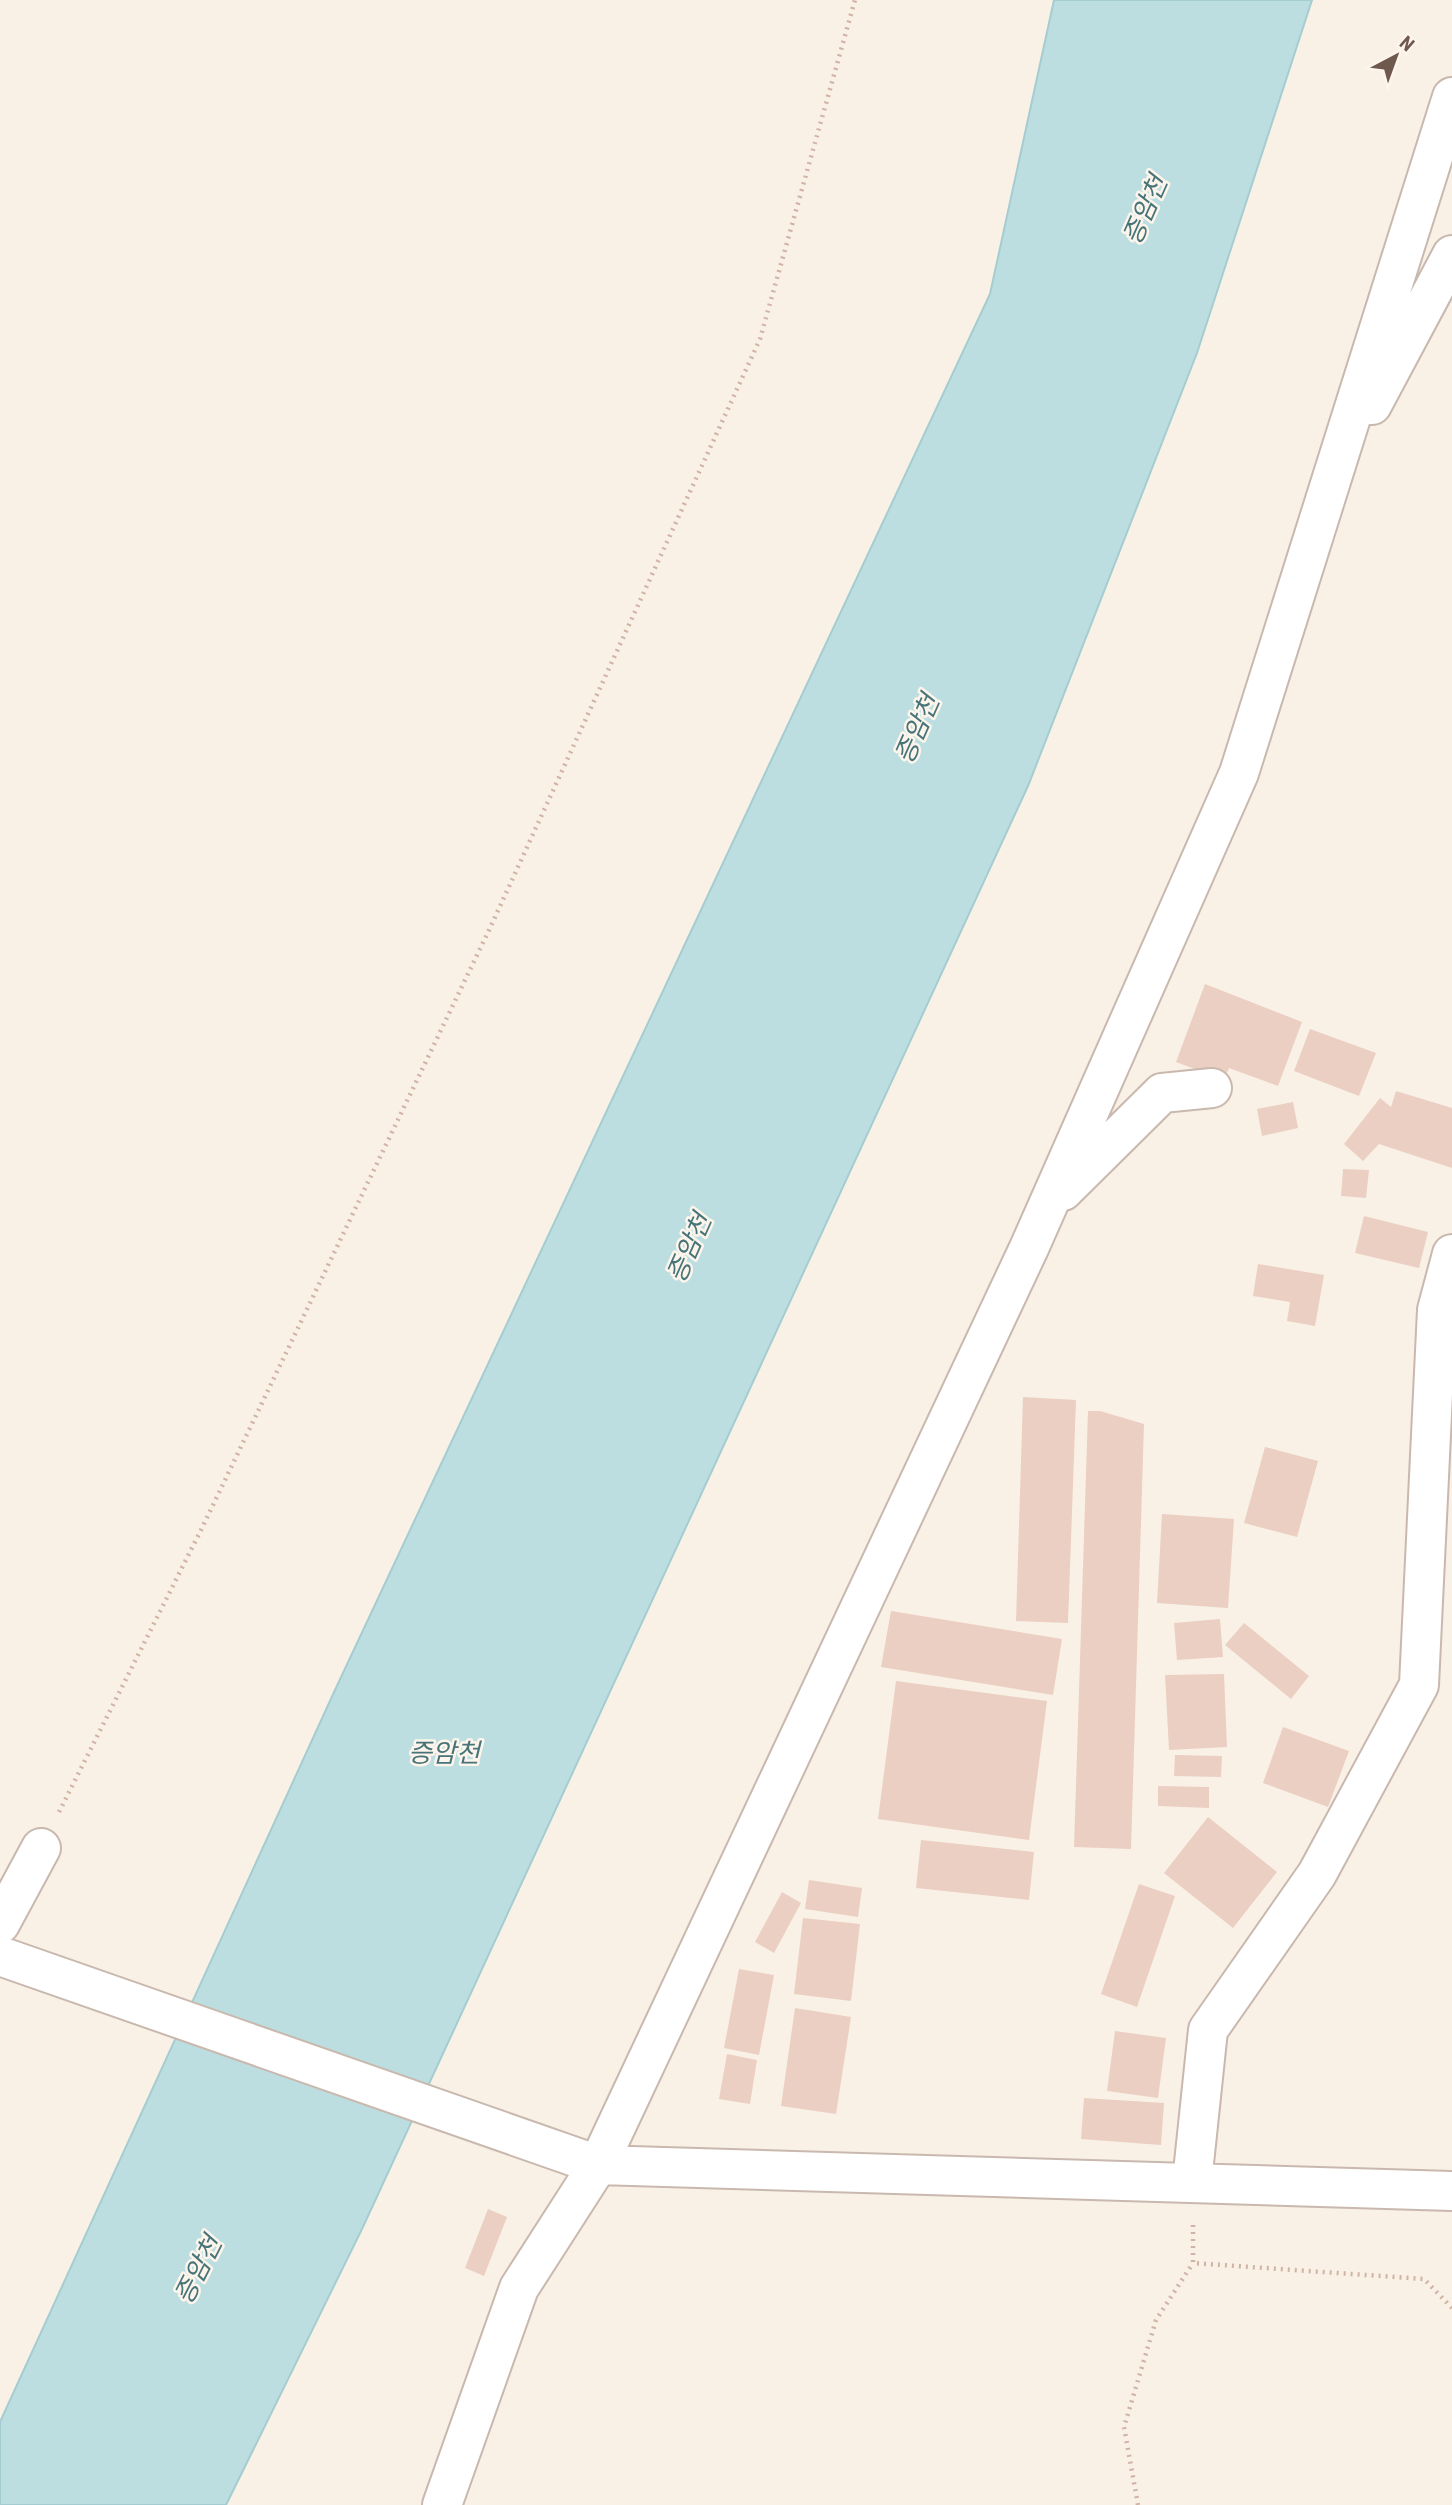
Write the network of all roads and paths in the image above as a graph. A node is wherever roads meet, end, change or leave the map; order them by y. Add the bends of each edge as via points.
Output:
1 (855, 0) edge
2 (1452, 98) edge
3 (1452, 255) edge
4 (1327, 490) junction
5 (1212, 1088) dead end
6 (1046, 1207) junction
7 (1452, 1254) edge
8 (41, 1848) joint
9 (4, 1946) edge
10 (581, 2158) junction
11 (1192, 2182) junction
12 (1452, 2190) edge
13 (1194, 2263) junction
14 (1452, 2308) edge
15 (442, 2505) edge
16 (1138, 2505) edge

1 - 8 path via 760,339 491,928 201,1530
2 - 4 street
3 - 4 street
4 - 6 street via 1239,773
5 - 6 street via 1162,1093
6 - 10 street
7 - 11 street via 1437,1311 1419,1685 1317,1874 1208,2030
8 - 9 street
9 - 10 street
10 - 11 street
10 - 15 street via 519,2288
11 - 12 street
11 - 13 path
13 - 14 path via 1424,2279
13 - 16 path via 1156,2320 1124,2427

